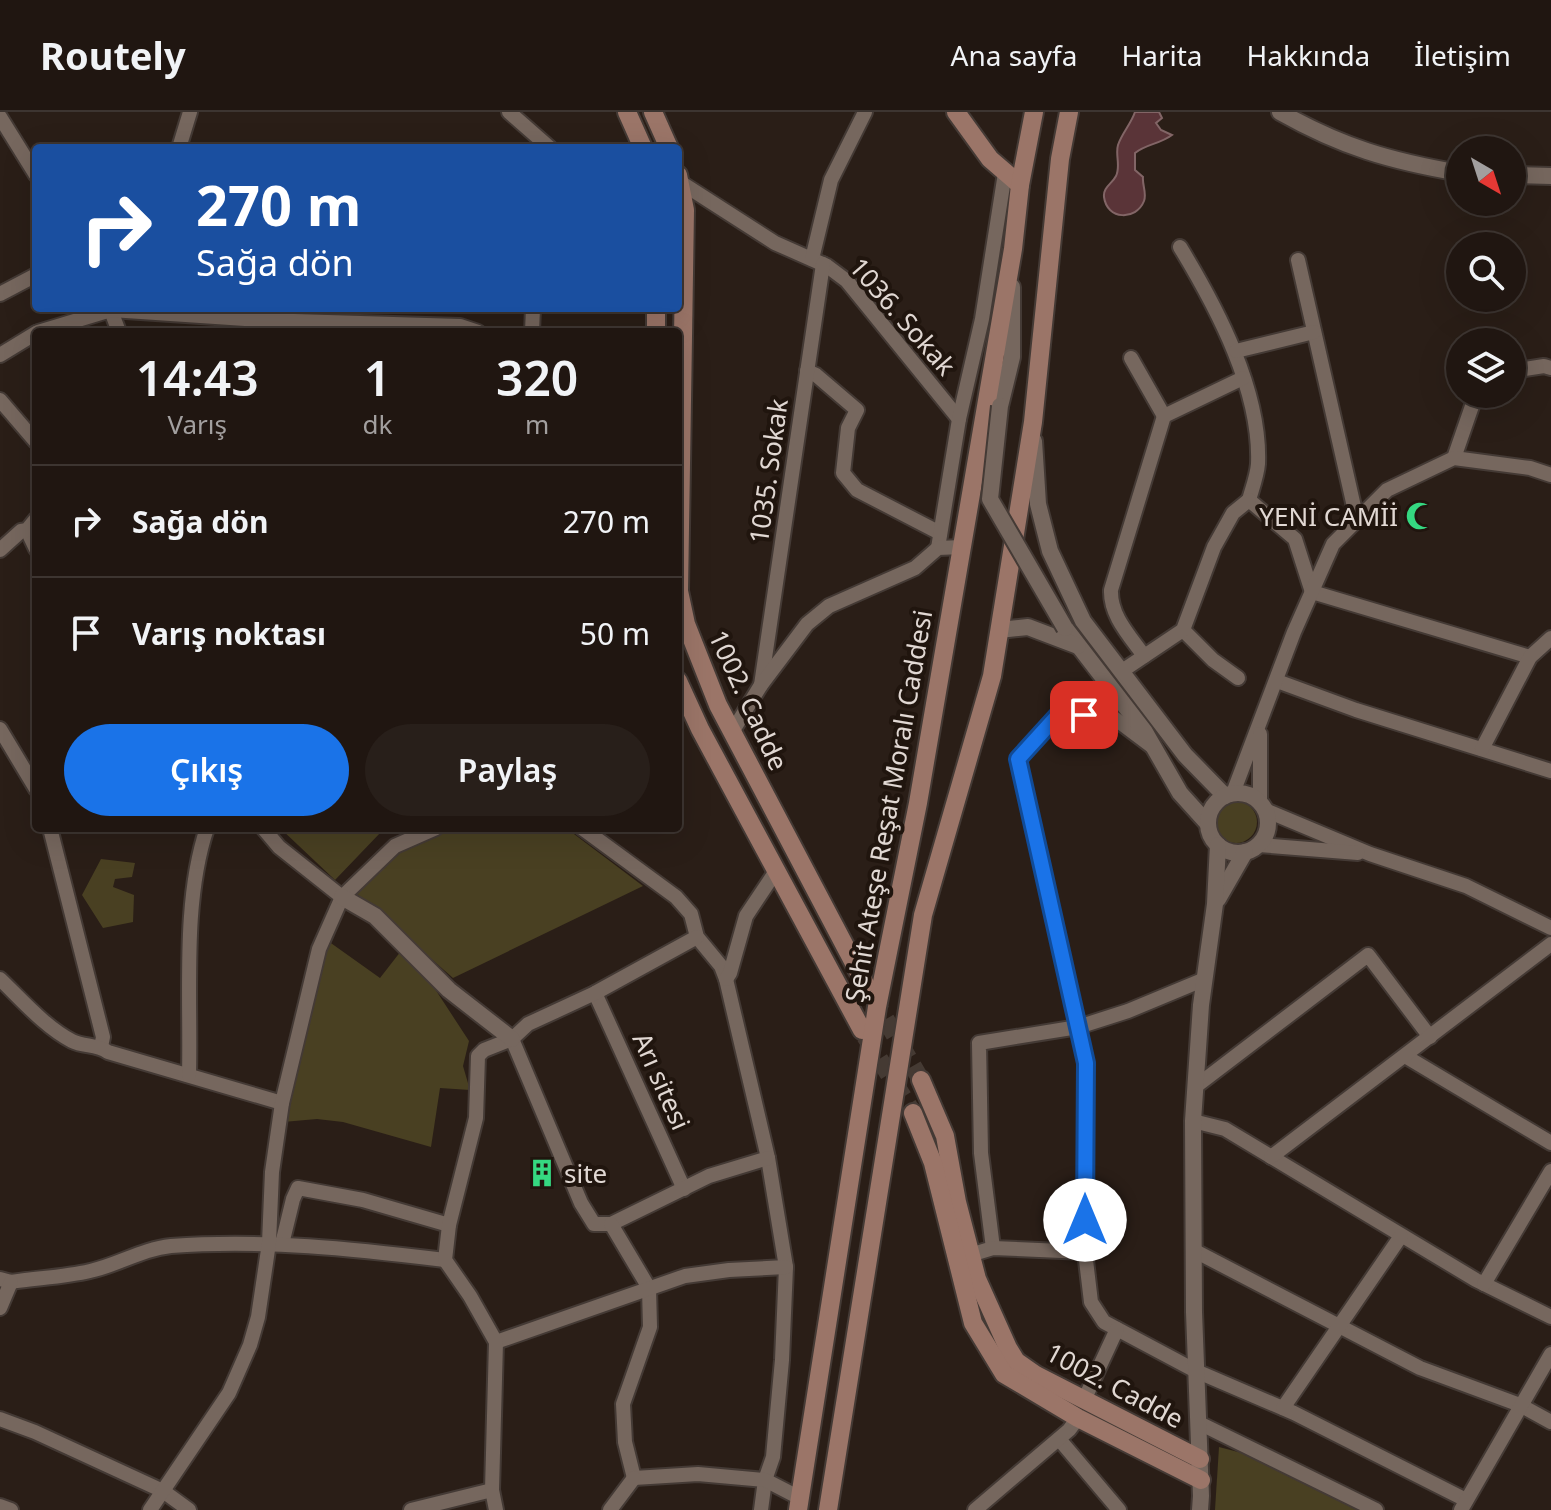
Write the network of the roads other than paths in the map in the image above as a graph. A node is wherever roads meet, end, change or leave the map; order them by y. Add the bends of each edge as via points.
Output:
1 (190, 112) edge
2 (509, 112) edge
3 (627, 112) edge
4 (653, 112) edge
5 (865, 112) edge
6 (956, 112) edge
7 (1034, 112) edge
8 (1069, 112) edge
9 (1280, 112) edge
10 (0, 117) edge
11 (180, 144) edge
12 (545, 144) edge
13 (641, 144) edge
14 (667, 144) edge
15 (32, 169) edge
16 (1446, 171) edge
17 (1526, 175) edge
18 (1551, 176) edge
19 (1012, 179) junction
20 (682, 182) edge
21 (682, 195) edge
22 (1180, 247) dead end
23 (1013, 249) junction
24 (1298, 260) dead end
25 (817, 261) junction
26 (32, 277) edge
27 (0, 294) edge
28 (101, 312) edge
29 (212, 312) edge
30 (50, 328) edge
31 (425, 328) edge
32 (445, 328) edge
33 (466, 328) edge
34 (1314, 332) junction
35 (32, 335) edge
36 (682, 336) edge
37 (1236, 351) junction
38 (0, 355) edge
39 (1131, 358) dead end
40 (1551, 368) edge
41 (1526, 369) edge
42 (807, 371) junction
43 (1243, 378) junction
44 (0, 400) edge
45 (1471, 408) edge
46 (1164, 416) junction
47 (959, 419) junction
48 (1033, 422) junction
49 (32, 437) edge
50 (1454, 458) junction
51 (1551, 475) edge
52 (1249, 500) junction
53 (1357, 520) junction
54 (32, 525) edge
55 (939, 541) junction
56 (962, 547) junction
57 (0, 550) edge
58 (1312, 592) junction
59 (682, 605) edge
60 (999, 630) junction
61 (1183, 630) junction
62 (1551, 638) edge
63 (1079, 646) junction
64 (1144, 656) junction
65 (1530, 657) junction
66 (1122, 671) junction
67 (1238, 678) dead end
68 (1277, 681) junction
69 (761, 685) junction
70 (682, 689) edge
71 (1260, 726) junction
72 (0, 729) edge
73 (732, 732) junction
74 (709, 745) junction
75 (1154, 748) junction
76 (1482, 749) junction
77 (1551, 771) edge
78 (32, 782) edge
79 (1229, 795) junction
80 (1262, 806) junction
81 (1208, 824) junction
82 (51, 832) edge
83 (206, 832) edge
84 (266, 832) edge
85 (427, 832) edge
86 (587, 832) edge
87 (1218, 845) junction
88 (1252, 848) junction
89 (1370, 854) junction
90 (798, 858) junction
91 (776, 871) junction
92 (342, 897) junction
93 (1215, 904) junction
94 (1551, 928) edge
95 (697, 937) junction
96 (1551, 944) edge
97 (0, 979) edge
98 (726, 979) junction
99 (1205, 979) junction
100 (865, 984) tunnel mouth
101 (595, 993) junction
102 (1078, 1027) junction
103 (862, 1030) tunnel mouth
104 (1430, 1037) junction
105 (512, 1039) junction
106 (101, 1047) junction
107 (1405, 1056) junction
108 (189, 1075) junction
109 (921, 1080) tunnel mouth
110 (1195, 1087) junction
111 (282, 1103) junction
112 (913, 1113) tunnel mouth
113 (1193, 1121) junction
114 (1551, 1143) edge
115 (1271, 1157) junction
116 (768, 1158) junction
117 (1551, 1171) edge
118 (684, 1189) junction
119 (1545, 1193) edge
120 (611, 1224) junction
121 (449, 1225) junction
122 (1401, 1236) junction
123 (276, 1243) junction
124 (993, 1248) junction
125 (1193, 1250) junction
126 (1085, 1252) junction
127 (964, 1256) junction
128 (445, 1260) junction
129 (786, 1267) junction
130 (6, 1280) edge
131 (1484, 1284) junction
132 (649, 1288) junction
133 (0, 1308) edge
134 (1551, 1317) edge
135 (1338, 1325) junction
136 (1117, 1329) junction
137 (496, 1342) junction
138 (1551, 1354) edge
139 (1196, 1371) junction
140 (1085, 1398) junction
141 (1520, 1405) junction
142 (1283, 1408) junction
143 (1078, 1418) junction
144 (0, 1419) edge
145 (1551, 1422) edge
146 (1199, 1423) junction
147 (1059, 1439) junction
148 (1200, 1459) junction
149 (634, 1478) junction
150 (765, 1480) junction
151 (1201, 1480) junction
152 (492, 1490) junction
153 (163, 1491) junction
154 (799, 1504) edge
155 (1464, 1505) edge
156 (0, 1506) edge
157 (11, 1510) edge
158 (150, 1510) edge
159 (189, 1510) edge
160 (411, 1510) edge
161 (496, 1510) edge
162 (610, 1510) edge
163 (761, 1510) edge
164 (828, 1510) edge
165 (975, 1510) edge
166 (1119, 1510) edge
167 (1200, 1510) edge
168 (1376, 1510) edge

1 - 11 street
2 - 12 street
3 - 13 main road
4 - 14 main road
5 - 25 street, 1035. Sokak via 824,200
6 - 19 main road via 990,159
7 - 19 main road, Şehit Ateşe Reşat Moralı Caddesi
8 - 48 main road
9 - 16 street via 1355,149
10 - 15 street
17 - 18 street
19 - 23 main road, Şehit Ateşe Reşat Moralı Caddesi
19 - 47 street
20 - 25 street, 1036. Sokak via 775,243
21 - 36 main road, 1002. Cadde
22 - 37 street
23 - 56 main road, Şehit Ateşe Reşat Moralı Caddesi
23 - 63 street, bridge via 1012,357 1000,406 990,499
24 - 34 street
25 - 42 street, 1035. Sokak
25 - 47 street, 1036. Sokak via 847,281
26 - 27 street
28 - 30 street
29 - 31 street
32 - 33 street
34 - 37 street
34 - 53 street
35 - 38 street
37 - 43 street
39 - 46 street
40 - 41 street
42 - 55 street via 857,410 848,428 843,473 857,490
42 - 69 street, 1035. Sokak
43 - 46 street
43 - 52 street via 1258,466
44 - 49 street
45 - 50 street
46 - 64 street via 1111,590 1117,616
47 - 55 street
48 - 60 main road
48 - 66 street via 1038,504 1050,551 1083,621
50 - 51 street
50 - 53 street via 1387,490
52 - 58 street via 1295,539
52 - 61 street via 1233,513 1214,547
53 - 58 street via 1333,544
54 - 57 street
55 - 56 street
55 - 69 street via 915,568 829,606 807,624
56 - 154 main road, Şehit Ateşe Reşat Moralı Caddesi via 877,1007
58 - 65 street
58 - 68 street
59 - 73 main road, 1002. Cadde via 700,665
60 - 63 street via 1028,627
60 - 164 main road via 992,676 923,915
61 - 64 street
61 - 67 street
62 - 65 street
63 - 75 street
64 - 66 street
65 - 76 street
66 - 79 street via 1185,755
68 - 71 street
68 - 76 street
69 - 73 street
70 - 74 main road, 1002. Cadde
71 - 79 street
71 - 80 street
72 - 78 street
73 - 74 main road
73 - 90 main road, 1002. Cadde
74 - 91 main road, 1002. Cadde
75 - 81 street via 1180,793
75 - 102 street via 1110,715 1058,715 1018,759
76 - 77 street
79 - 80 street via 1243,793
79 - 81 street via 1213,807
80 - 88 street via 1268,828
80 - 89 street
81 - 87 street
82 - 106 street via 103,1037
83 - 108 street via 189,949
84 - 92 street
85 - 92 street via 395,846
86 - 95 street via 676,897 691,914
87 - 88 street via 1226,850
87 - 93 street
88 - 89 street
88 - 93 street
89 - 94 street via 1466,886
90 - 91 main road
90 - 100 main road, 1002. Cadde
91 - 98 street via 746,916
91 - 103 main road, 1002. Cadde
92 - 105 street via 375,916 449,990
92 - 111 street via 319,949
93 - 99 street
95 - 98 street
95 - 101 street
96 - 104 street
97 - 106 street via 57,1031 75,1043
98 - 116 street
99 - 102 street
99 - 110 street
101 - 105 street via 528,1024
101 - 118 street, Arı sitesi
102 - 124 street via 979,1043 981,1153
102 - 126 street via 1086,1063
104 - 107 street
104 - 110 street via 1368,955
105 - 120 street via 581,1203 594,1224
105 - 121 street via 478,1056 476,1118
106 - 108 street
107 - 114 street
107 - 115 street
108 - 111 street
109 - 127 main road, 1002. Cadde via 945,1136
110 - 113 street
111 - 123 street via 272,1172
112 - 127 main road, 1002. Cadde
113 - 115 street via 1225,1129
113 - 125 street
115 - 122 street
116 - 118 street
116 - 129 street
117 - 119 street
118 - 120 street
119 - 131 street
120 - 132 street
121 - 123 street via 298,1188
121 - 128 street
122 - 131 street
122 - 135 street
123 - 128 street
123 - 130 street via 168,1246 90,1271
123 - 153 street via 258,1317 229,1393
124 - 126 street
124 - 127 street
125 - 135 street
125 - 139 street
126 - 136 street via 1091,1302 1104,1322
127 - 140 main road, 1002. Cadde via 1016,1361
127 - 143 main road, 1002. Cadde via 973,1323 1004,1374
128 - 137 street
129 - 132 street via 685,1276
129 - 150 street via 773,1457
130 - 133 street
131 - 134 street
132 - 137 street
132 - 149 street via 650,1327 623,1404
135 - 141 street via 1420,1368
135 - 142 street
136 - 139 street
136 - 140 street
137 - 152 street
138 - 141 street
139 - 142 street
139 - 146 street
140 - 143 main road
140 - 148 main road, 1002. Cadde
141 - 145 street
141 - 155 street
142 - 155 street
143 - 147 street
143 - 151 main road, 1002. Cadde
144 - 153 street
146 - 148 street
146 - 168 street
147 - 165 street
147 - 166 street
148 - 151 street
149 - 150 street via 698,1474
149 - 162 street
150 - 154 street
150 - 163 street
151 - 167 street
152 - 160 street
152 - 161 street
153 - 158 street
153 - 159 street
156 - 157 street

